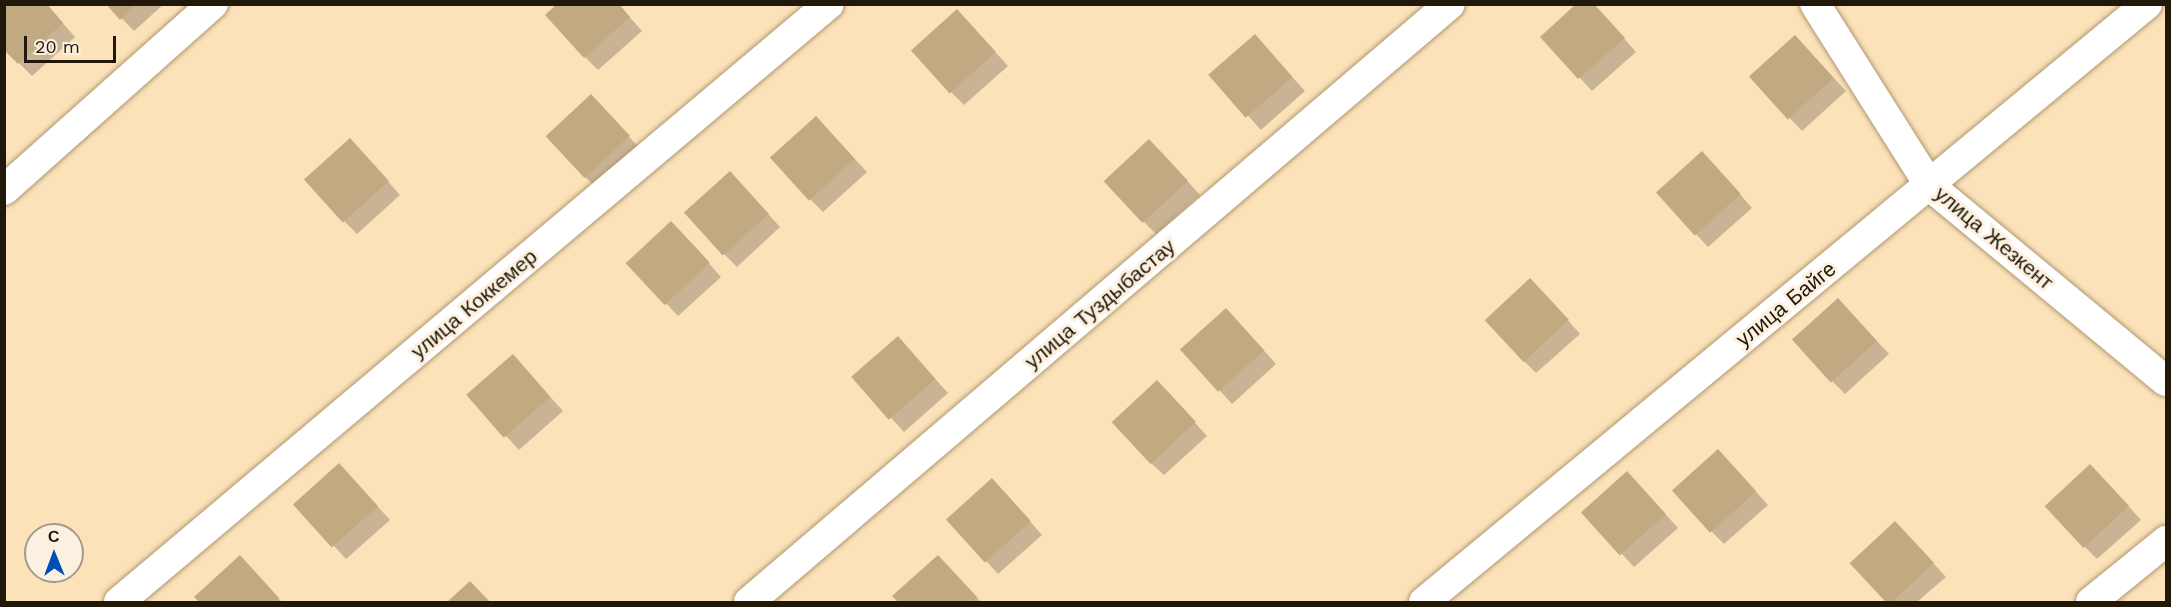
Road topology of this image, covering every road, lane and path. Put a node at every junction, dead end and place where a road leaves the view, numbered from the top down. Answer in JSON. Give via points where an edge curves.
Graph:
{"nodes":[{"id":1,"x":213,"y":4,"type":"edge"},
{"id":2,"x":829,"y":4,"type":"edge"},
{"id":3,"x":1450,"y":4,"type":"edge"},
{"id":4,"x":1815,"y":4,"type":"edge"},
{"id":5,"x":2147,"y":4,"type":"edge"},
{"id":6,"x":1930,"y":186,"type":"junction"},
{"id":7,"x":4,"y":190,"type":"edge"},
{"id":8,"x":2166,"y":381,"type":"edge"},
{"id":9,"x":2166,"y":541,"type":"edge"},
{"id":10,"x":118,"y":603,"type":"edge"},
{"id":11,"x":749,"y":603,"type":"edge"},
{"id":12,"x":1424,"y":603,"type":"edge"},
{"id":13,"x":2091,"y":603,"type":"edge"}],
"edges":[{"from":1,"to":7,"type":"street"},
{"from":2,"to":10,"type":"street","name":"улица Коккемер"},
{"from":3,"to":11,"type":"street","name":"улица Туздыбастау"},
{"from":4,"to":6,"type":"street","name":"улица Жезкент"},
{"from":5,"to":6,"type":"street","name":"улица Байге"},
{"from":6,"to":8,"type":"street","name":"улица Жезкент"},
{"from":6,"to":12,"type":"street","name":"улица Байге"},
{"from":9,"to":13,"type":"street"}]}
